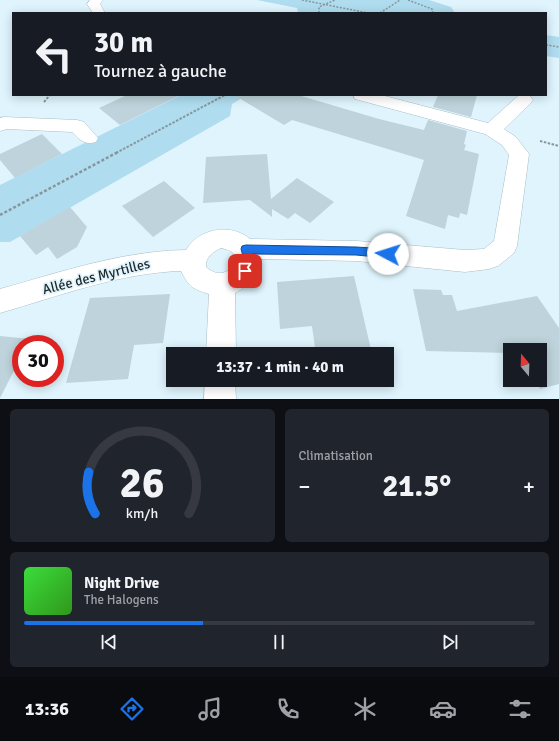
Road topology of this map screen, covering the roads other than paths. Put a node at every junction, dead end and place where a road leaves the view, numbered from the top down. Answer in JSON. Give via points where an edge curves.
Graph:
{"nodes":[{"id":1,"x":97,"y":0,"type":"edge"},
{"id":2,"x":98,"y":12,"type":"edge"},
{"id":3,"x":365,"y":96,"type":"edge"},
{"id":4,"x":524,"y":100,"type":"dead end"},
{"id":5,"x":2,"y":124,"type":"edge"},
{"id":6,"x":492,"y":130,"type":"junction"},
{"id":7,"x":89,"y":138,"type":"dead end"},
{"id":8,"x":246,"y":249,"type":"junction"},
{"id":9,"x":194,"y":260,"type":"junction"},
{"id":10,"x":222,"y":285,"type":"junction"},
{"id":11,"x":0,"y":301,"type":"edge"},
{"id":12,"x":221,"y":347,"type":"edge"},
{"id":13,"x":220,"y":387,"type":"edge"},
{"id":14,"x":220,"y":399,"type":"edge"}],
"edges":[{"from":1,"to":2,"type":"street","via":[[93,4]]},
{"from":3,"to":6,"type":"street"},
{"from":4,"to":6,"type":"street"},
{"from":5,"to":7,"type":"street","via":[[77,126]]},
{"from":6,"to":8,"type":"street","via":[[509,141],[519,154],[505,246],[489,259],[465,261],[356,251]]},
{"from":8,"to":9,"type":"street","via":[[236,241],[221,238],[206,243],[196,253]]},
{"from":8,"to":10,"type":"street","via":[[248,264],[245,271],[239,278]]},
{"from":9,"to":10,"type":"street","via":[[193,268],[203,281]]},
{"from":9,"to":11,"type":"street","name":"Allée des Myrtilles","via":[[159,260],[126,266]]},
{"from":10,"to":12,"type":"street"},
{"from":13,"to":14,"type":"street"}]}
